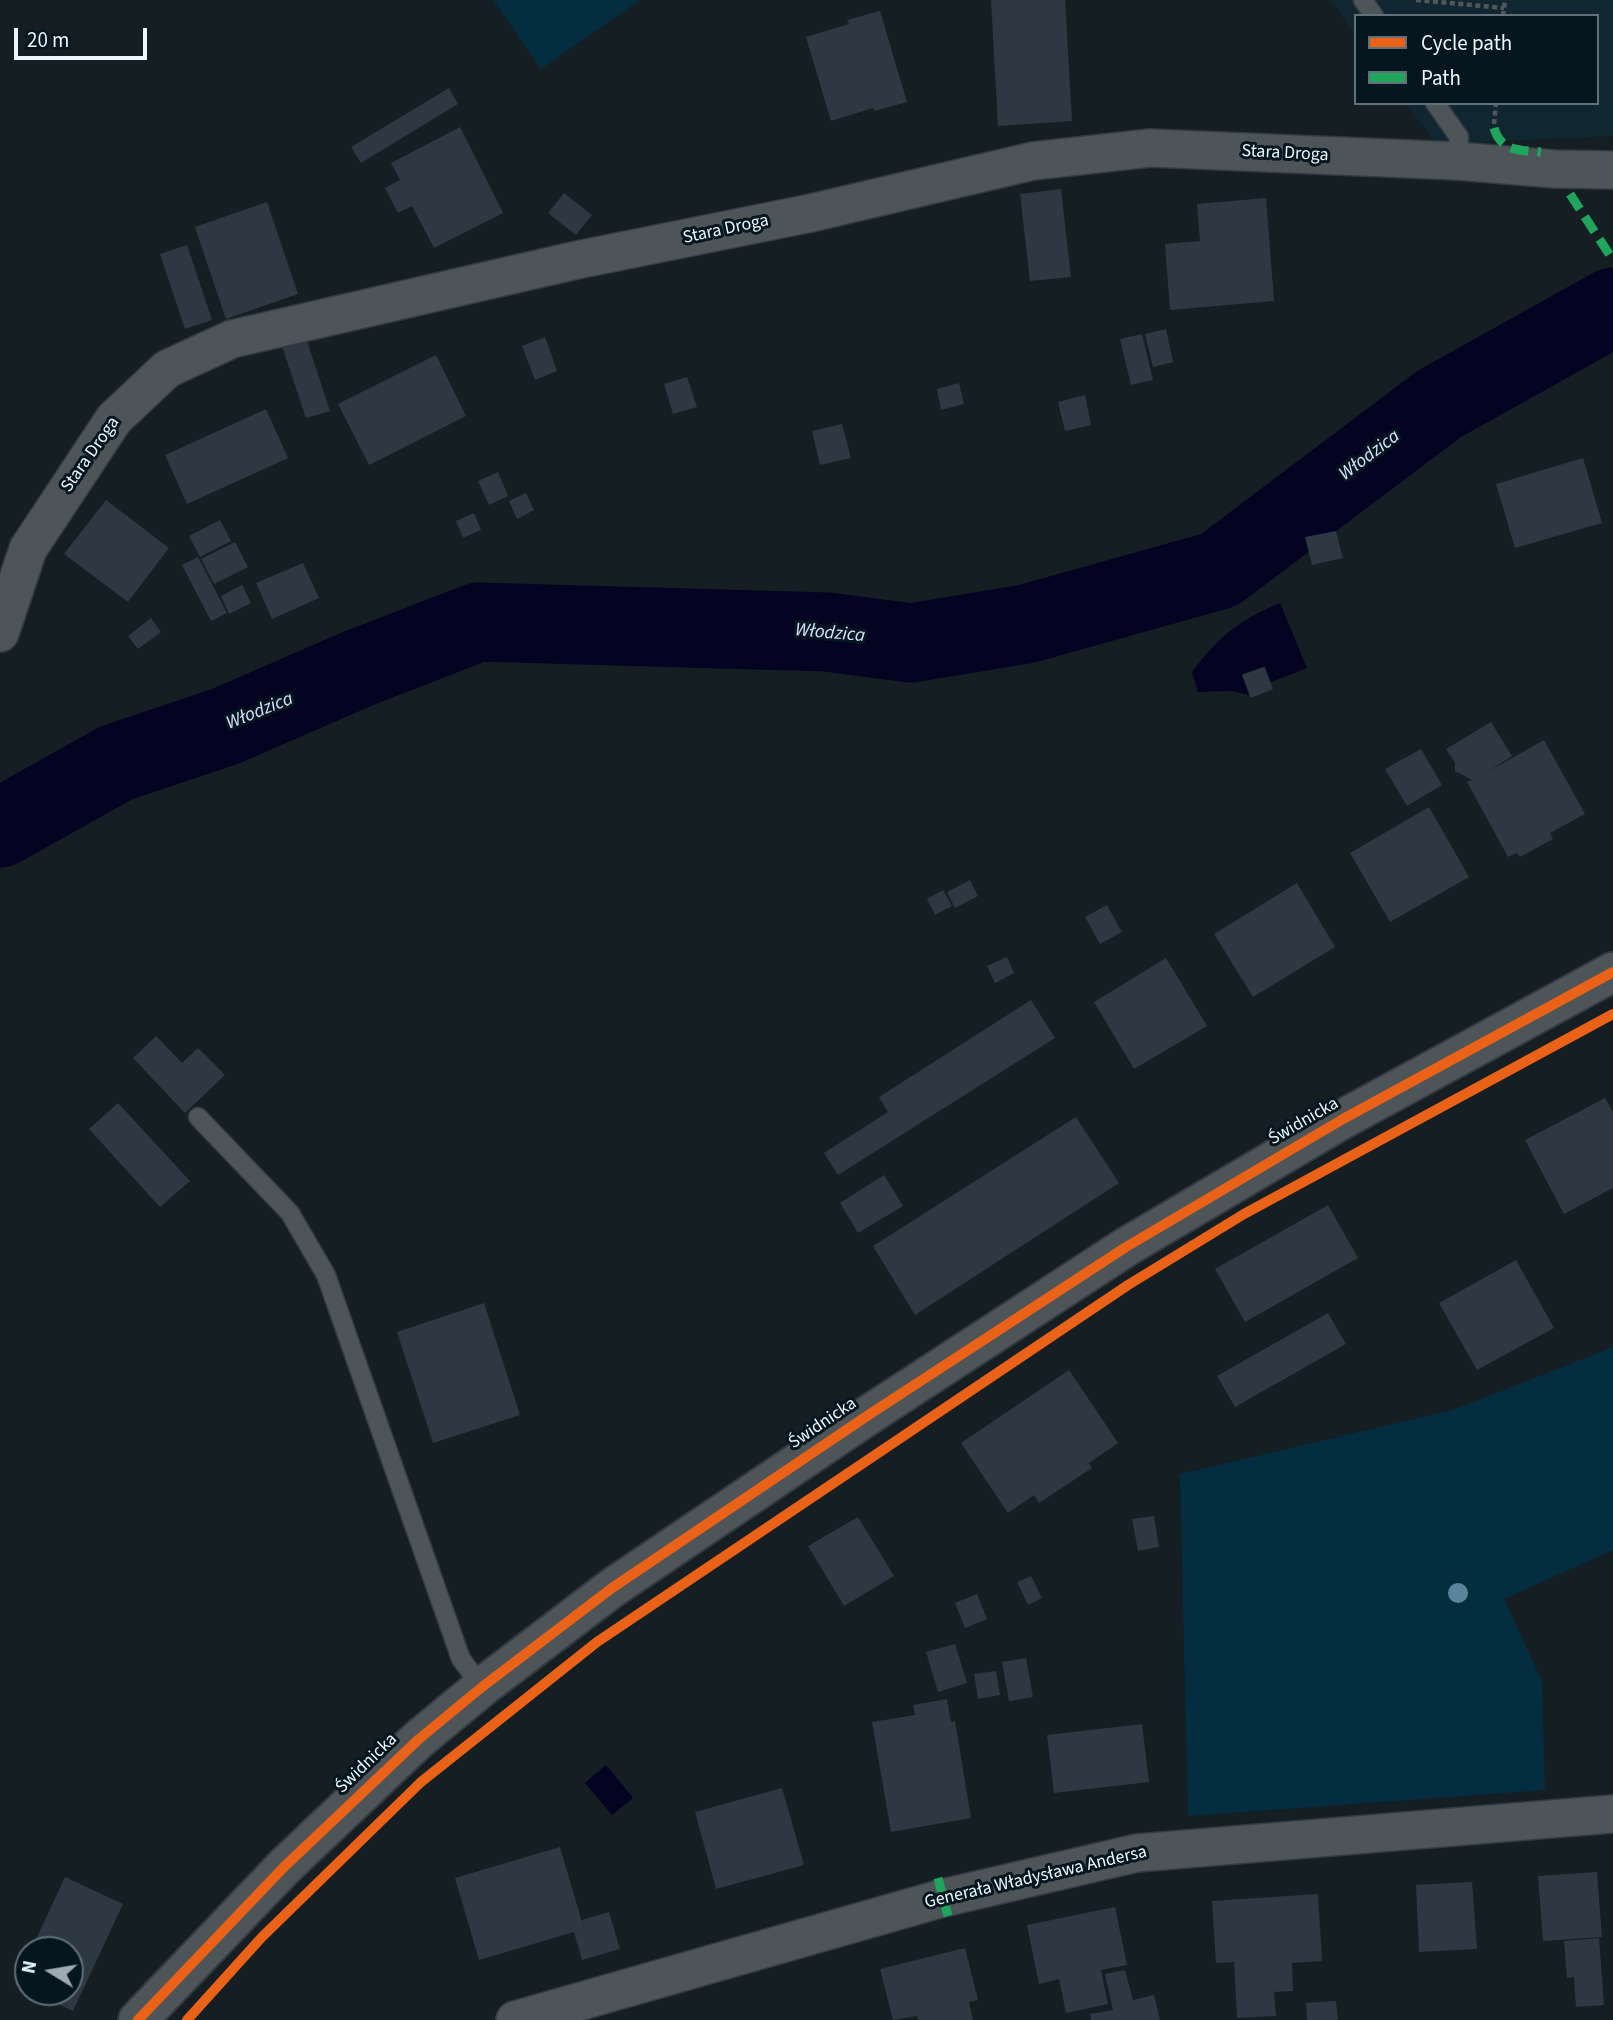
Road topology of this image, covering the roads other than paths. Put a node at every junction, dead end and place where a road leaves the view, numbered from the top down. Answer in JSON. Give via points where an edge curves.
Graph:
{"nodes":[{"id":1,"x":1436,"y":105,"type":"edge"},
{"id":2,"x":1457,"y":161,"type":"junction"},
{"id":3,"x":1613,"y":170,"type":"edge"},
{"id":4,"x":0,"y":634,"type":"edge"},
{"id":5,"x":1613,"y":972,"type":"edge"},
{"id":6,"x":198,"y":1117,"type":"dead end"},
{"id":7,"x":482,"y":1686,"type":"junction"},
{"id":8,"x":1613,"y":1814,"type":"edge"},
{"id":9,"x":531,"y":2018,"type":"edge"},
{"id":10,"x":138,"y":2020,"type":"edge"}],
"edges":[{"from":1,"to":2,"type":"lane","via":[[1459,137]]},
{"from":2,"to":3,"type":"street","name":"Stara Droga"},
{"from":2,"to":4,"type":"street","name":"Stara Droga","via":[[1150,148],[1033,161],[232,339],[167,369],[114,419],[28,549]]},
{"from":5,"to":7,"type":"street","name":"Świdnicka","via":[[1343,1119],[1126,1247],[612,1588]]},
{"from":6,"to":7,"type":"lane","via":[[290,1213],[326,1275],[461,1659]]},
{"from":7,"to":10,"type":"street","name":"Świdnicka","via":[[284,1867]]},
{"from":8,"to":9,"type":"street","name":"Generała Władysława Andersa","via":[[1137,1853],[943,1898]]}]}
